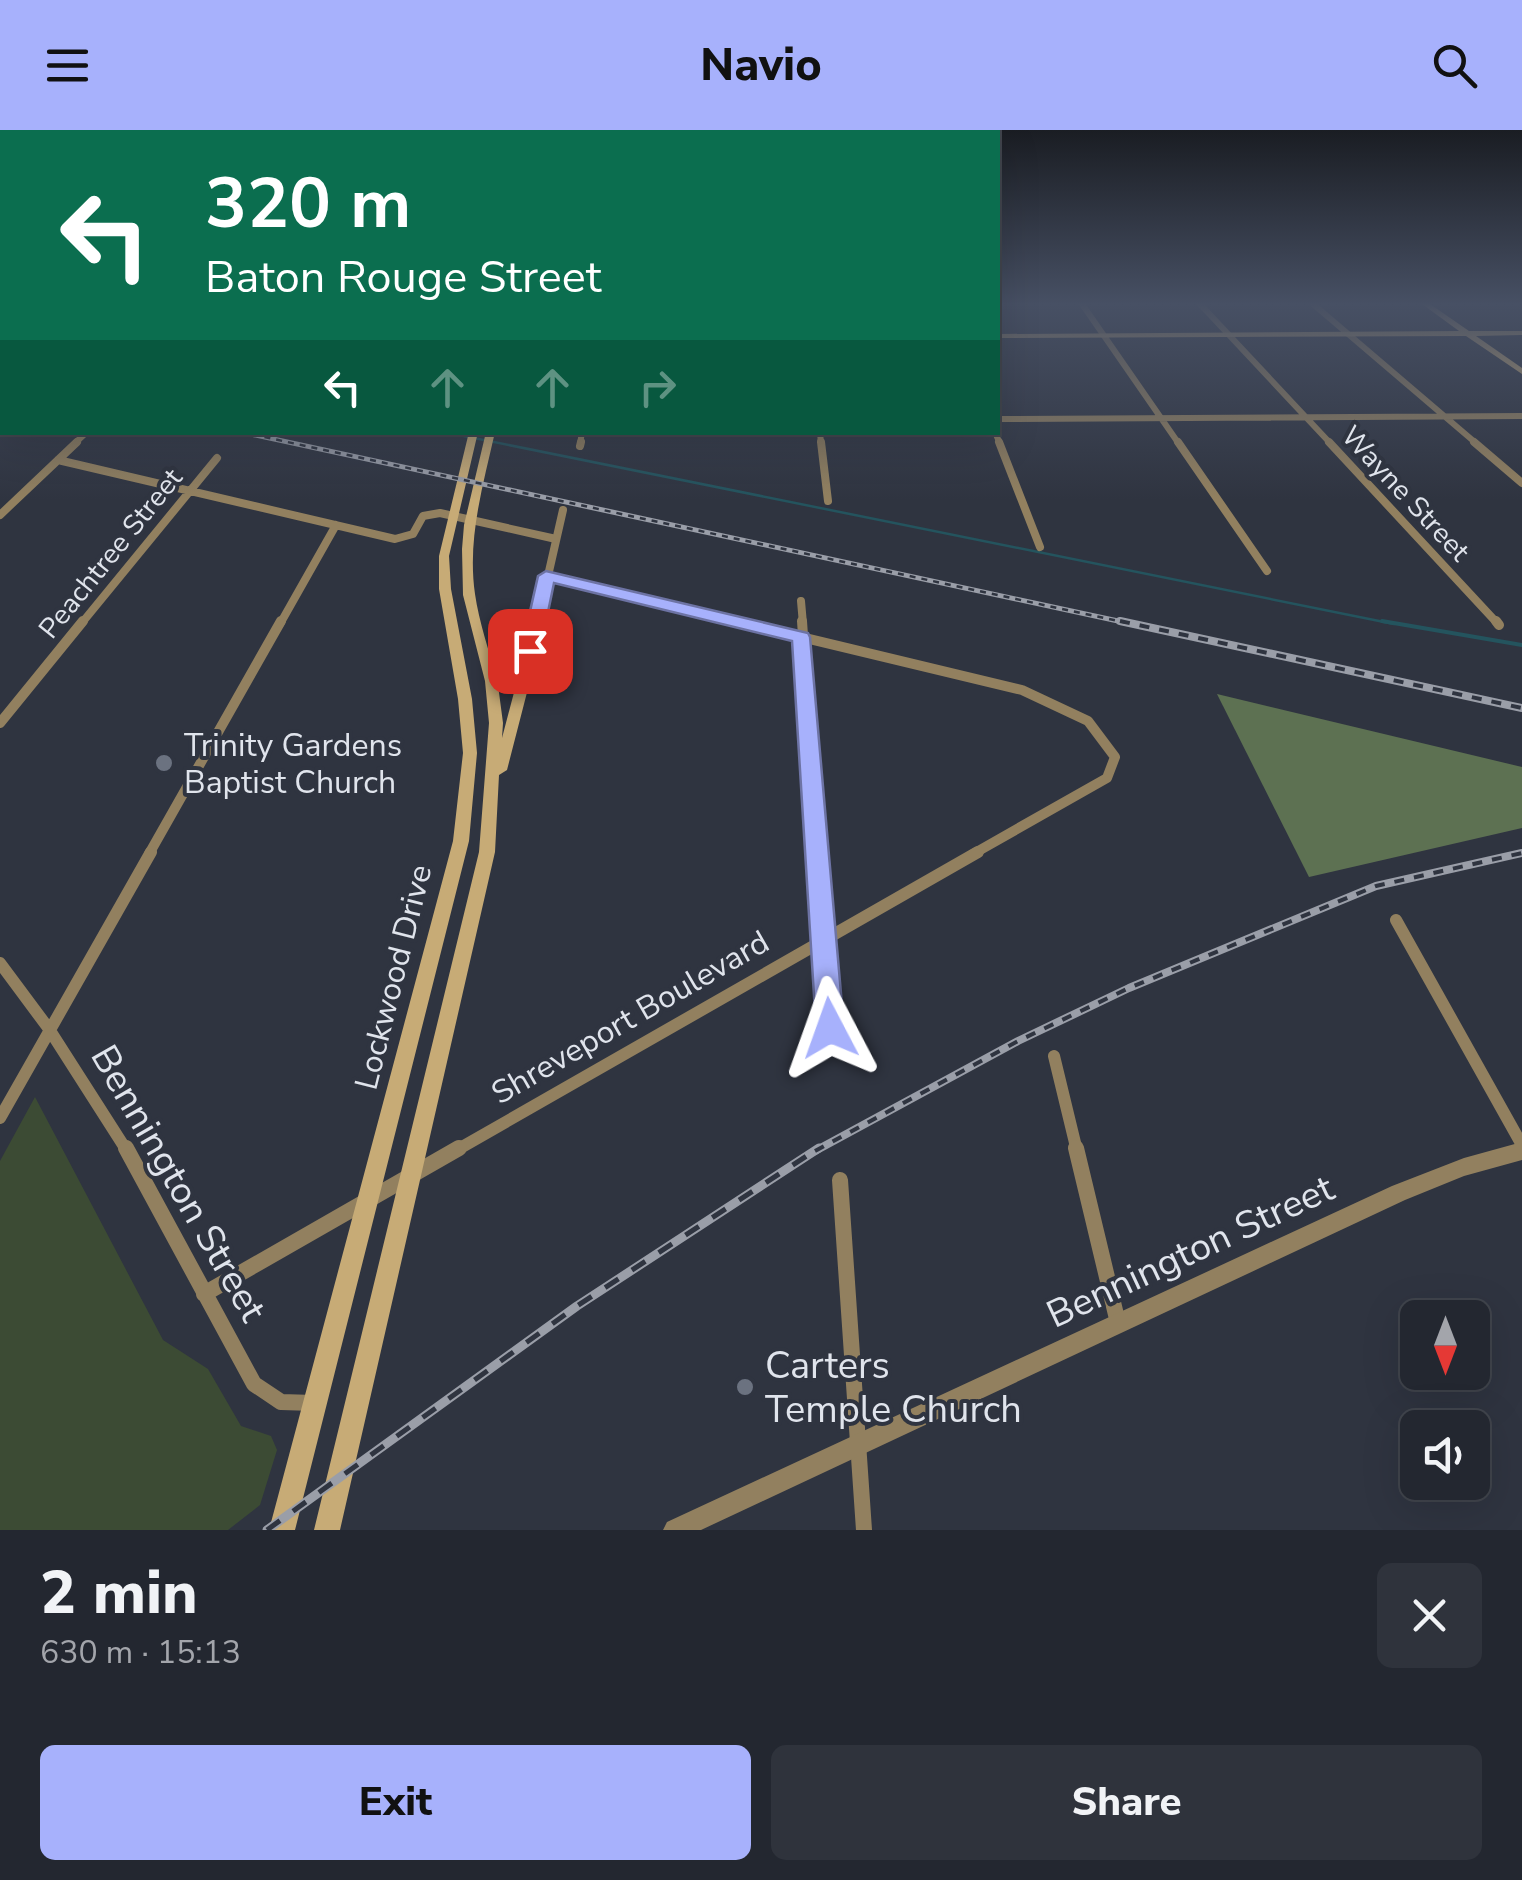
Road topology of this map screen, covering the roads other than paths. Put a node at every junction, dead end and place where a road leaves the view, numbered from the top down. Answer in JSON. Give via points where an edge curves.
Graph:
{"nodes":[{"id":1,"x":1127,"y":369,"type":"edge"},
{"id":2,"x":1261,"y":369,"type":"edge"},
{"id":3,"x":1390,"y":369,"type":"edge"},
{"id":4,"x":1444,"y":416,"type":"junction"},
{"id":5,"x":1522,"y":416,"type":"edge"},
{"id":6,"x":1305,"y":417,"type":"junction"},
{"id":7,"x":1160,"y":418,"type":"junction"},
{"id":8,"x":1000,"y":419,"type":"edge"},
{"id":9,"x":84,"y":435,"type":"edge"},
{"id":10,"x":473,"y":435,"type":"edge"},
{"id":11,"x":490,"y":435,"type":"edge"},
{"id":12,"x":582,"y":435,"type":"edge"},
{"id":13,"x":820,"y":435,"type":"edge"},
{"id":14,"x":996,"y":435,"type":"edge"},
{"id":15,"x":580,"y":446,"type":"dead end"},
{"id":16,"x":217,"y":458,"type":"dead end"},
{"id":17,"x":58,"y":460,"type":"junction"},
{"id":18,"x":1522,"y":483,"type":"edge"},
{"id":19,"x":190,"y":490,"type":"junction"},
{"id":20,"x":828,"y":501,"type":"dead end"},
{"id":21,"x":564,"y":510,"type":"dead end"},
{"id":22,"x":0,"y":514,"type":"edge"},
{"id":23,"x":336,"y":525,"type":"junction"},
{"id":24,"x":556,"y":538,"type":"junction"},
{"id":25,"x":1040,"y":548,"type":"dead end"},
{"id":26,"x":1267,"y":571,"type":"dead end"},
{"id":27,"x":546,"y":576,"type":"junction"},
{"id":28,"x":801,"y":602,"type":"dead end"},
{"id":29,"x":1498,"y":625,"type":"dead end"},
{"id":30,"x":801,"y":637,"type":"junction"},
{"id":31,"x":526,"y":672,"type":"junction"},
{"id":32,"x":492,"y":681,"type":"junction"},
{"id":33,"x":495,"y":715,"type":"junction"},
{"id":34,"x":467,"y":721,"type":"junction"},
{"id":35,"x":0,"y":723,"type":"edge"},
{"id":36,"x":493,"y":798,"type":"junction"},
{"id":37,"x":1396,"y":920,"type":"dead end"},
{"id":38,"x":824,"y":939,"type":"junction"},
{"id":39,"x":464,"y":951,"type":"junction"},
{"id":40,"x":433,"y":952,"type":"junction"},
{"id":41,"x":0,"y":963,"type":"edge"},
{"id":42,"x":830,"y":1028,"type":"dead end"},
{"id":43,"x":49,"y":1029,"type":"junction"},
{"id":44,"x":1054,"y":1056,"type":"dead end"},
{"id":45,"x":0,"y":1118,"type":"edge"},
{"id":46,"x":1522,"y":1148,"type":"edge"},
{"id":47,"x":413,"y":1172,"type":"junction"},
{"id":48,"x":840,"y":1180,"type":"dead end"},
{"id":49,"x":371,"y":1196,"type":"junction"},
{"id":50,"x":204,"y":1294,"type":"junction"},
{"id":51,"x":1118,"y":1323,"type":"junction"},
{"id":52,"x":314,"y":1403,"type":"junction"},
{"id":53,"x":856,"y":1447,"type":"junction"},
{"id":54,"x":282,"y":1530,"type":"edge"},
{"id":55,"x":327,"y":1530,"type":"edge"},
{"id":56,"x":675,"y":1530,"type":"edge"},
{"id":57,"x":864,"y":1530,"type":"edge"}],
"edges":[{"from":1,"to":7,"type":"street"},
{"from":2,"to":6,"type":"street","name":"Wayne Street"},
{"from":3,"to":4,"type":"street"},
{"from":4,"to":5,"type":"street"},
{"from":4,"to":6,"type":"street"},
{"from":4,"to":18,"type":"street"},
{"from":6,"to":7,"type":"street"},
{"from":6,"to":29,"type":"street","name":"Wayne Street"},
{"from":7,"to":8,"type":"street"},
{"from":7,"to":26,"type":"street"},
{"from":9,"to":17,"type":"street"},
{"from":10,"to":34,"type":"main road","name":"Lockwood Drive","via":[[444,556]]},
{"from":11,"to":32,"type":"main road","name":"Lockwood Drive","via":[[469,526],[470,595]]},
{"from":12,"to":15,"type":"street"},
{"from":13,"to":20,"type":"street"},
{"from":14,"to":25,"type":"street"},
{"from":16,"to":19,"type":"street","name":"Peachtree Street"},
{"from":17,"to":19,"type":"street"},
{"from":17,"to":22,"type":"street"},
{"from":19,"to":23,"type":"street"},
{"from":19,"to":35,"type":"street","name":"Peachtree Street"},
{"from":21,"to":24,"type":"street"},
{"from":23,"to":24,"type":"street","via":[[402,539],[423,516],[440,513]]},
{"from":23,"to":43,"type":"street"},
{"from":24,"to":27,"type":"street"},
{"from":27,"to":30,"type":"street"},
{"from":27,"to":31,"type":"street"},
{"from":28,"to":30,"type":"street"},
{"from":30,"to":38,"type":"street"},
{"from":30,"to":38,"type":"street","name":"Shreveport Boulevard","via":[[1022,690],[1084,717],[1104,734],[1114,757],[1107,778]]},
{"from":31,"to":32,"type":"main road"},
{"from":31,"to":36,"type":"main road"},
{"from":32,"to":33,"type":"main road","name":"Lockwood Drive"},
{"from":33,"to":34,"type":"main road"},
{"from":33,"to":36,"type":"main road","name":"Lockwood Drive"},
{"from":34,"to":40,"type":"main road","name":"Lockwood Drive","via":[[461,841]]},
{"from":36,"to":39,"type":"main road","name":"Lockwood Drive"},
{"from":37,"to":46,"type":"street"},
{"from":38,"to":42,"type":"street"},
{"from":38,"to":47,"type":"street","name":"Shreveport Boulevard"},
{"from":39,"to":40,"type":"main road"},
{"from":39,"to":47,"type":"main road","name":"Lockwood Drive"},
{"from":40,"to":49,"type":"main road","name":"Lockwood Drive"},
{"from":41,"to":43,"type":"street","name":"Bennington Street"},
{"from":43,"to":45,"type":"street"},
{"from":43,"to":50,"type":"street","name":"Bennington Street","via":[[139,1169]]},
{"from":44,"to":51,"type":"street"},
{"from":46,"to":51,"type":"street","name":"Bennington Street","via":[[1398,1193]]},
{"from":47,"to":49,"type":"street","name":"Shreveport Boulevard"},
{"from":47,"to":55,"type":"main road","name":"Lockwood Drive"},
{"from":48,"to":53,"type":"street"},
{"from":49,"to":50,"type":"street","name":"Shreveport Boulevard"},
{"from":49,"to":52,"type":"main road","name":"Lockwood Drive"},
{"from":50,"to":52,"type":"street","name":"Bennington Street","via":[[265,1398]]},
{"from":51,"to":53,"type":"street","name":"Bennington Street"},
{"from":52,"to":54,"type":"main road","name":"Lockwood Drive"},
{"from":53,"to":56,"type":"street","name":"Bennington Street"},
{"from":53,"to":57,"type":"street"}]}
